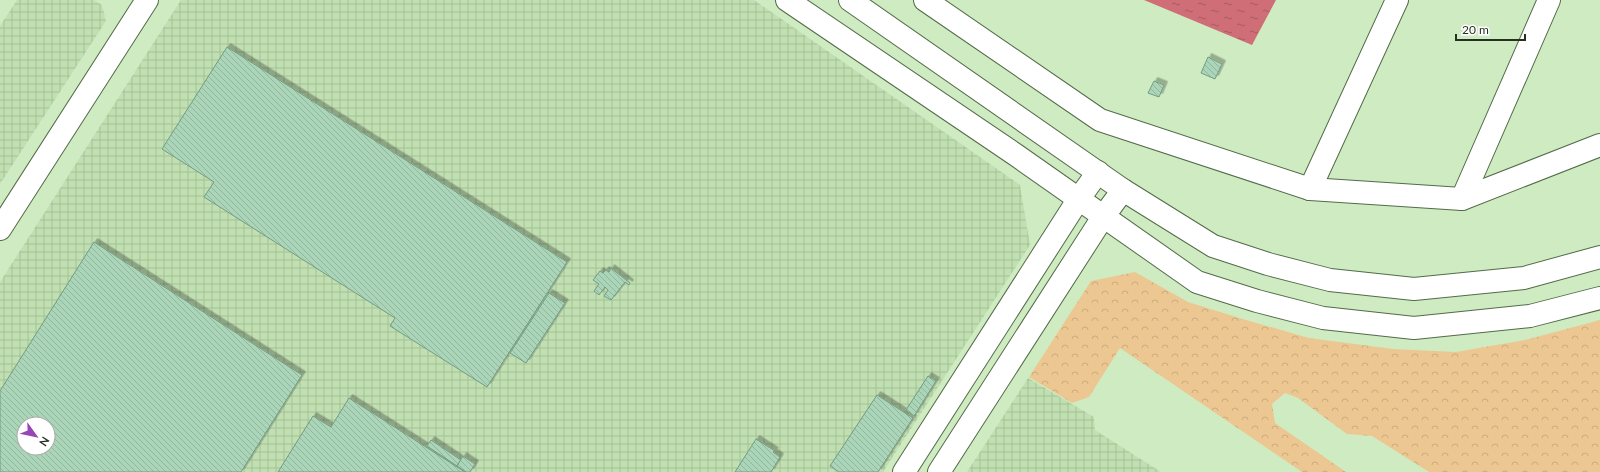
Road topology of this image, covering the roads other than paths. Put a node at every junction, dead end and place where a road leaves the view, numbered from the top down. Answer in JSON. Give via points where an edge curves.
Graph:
{"nodes":[{"id":1,"x":147,"y":0,"type":"edge"},
{"id":2,"x":787,"y":0,"type":"edge"},
{"id":3,"x":850,"y":0,"type":"edge"},
{"id":4,"x":925,"y":0,"type":"edge"},
{"id":5,"x":1397,"y":0,"type":"edge"},
{"id":6,"x":1549,"y":0,"type":"edge"},
{"id":7,"x":1600,"y":145,"type":"edge"},
{"id":8,"x":1098,"y":172,"type":"junction"},
{"id":9,"x":1310,"y":189,"type":"junction"},
{"id":10,"x":1123,"y":190,"type":"junction"},
{"id":11,"x":1462,"y":199,"type":"junction"},
{"id":12,"x":1078,"y":200,"type":"junction"},
{"id":13,"x":1103,"y":217,"type":"junction"},
{"id":14,"x":0,"y":229,"type":"edge"},
{"id":15,"x":1600,"y":257,"type":"edge"},
{"id":16,"x":1600,"y":298,"type":"edge"},
{"id":17,"x":904,"y":472,"type":"edge"},
{"id":18,"x":939,"y":472,"type":"edge"}],
"edges":[{"from":1,"to":14,"type":"street"},
{"from":2,"to":12,"type":"street"},
{"from":3,"to":8,"type":"street"},
{"from":4,"to":9,"type":"street","via":[[1100,120]]},
{"from":5,"to":9,"type":"street"},
{"from":6,"to":11,"type":"street"},
{"from":7,"to":11,"type":"street"},
{"from":8,"to":10,"type":"street"},
{"from":8,"to":12,"type":"street"},
{"from":9,"to":11,"type":"street"},
{"from":10,"to":13,"type":"street"},
{"from":10,"to":15,"type":"street","via":[[1213,246],[1330,280],[1414,289],[1524,278]]},
{"from":12,"to":13,"type":"street"},
{"from":12,"to":17,"type":"street"},
{"from":13,"to":16,"type":"street","via":[[1197,282],[1322,318],[1414,328],[1530,316]]},
{"from":13,"to":18,"type":"street"}]}
